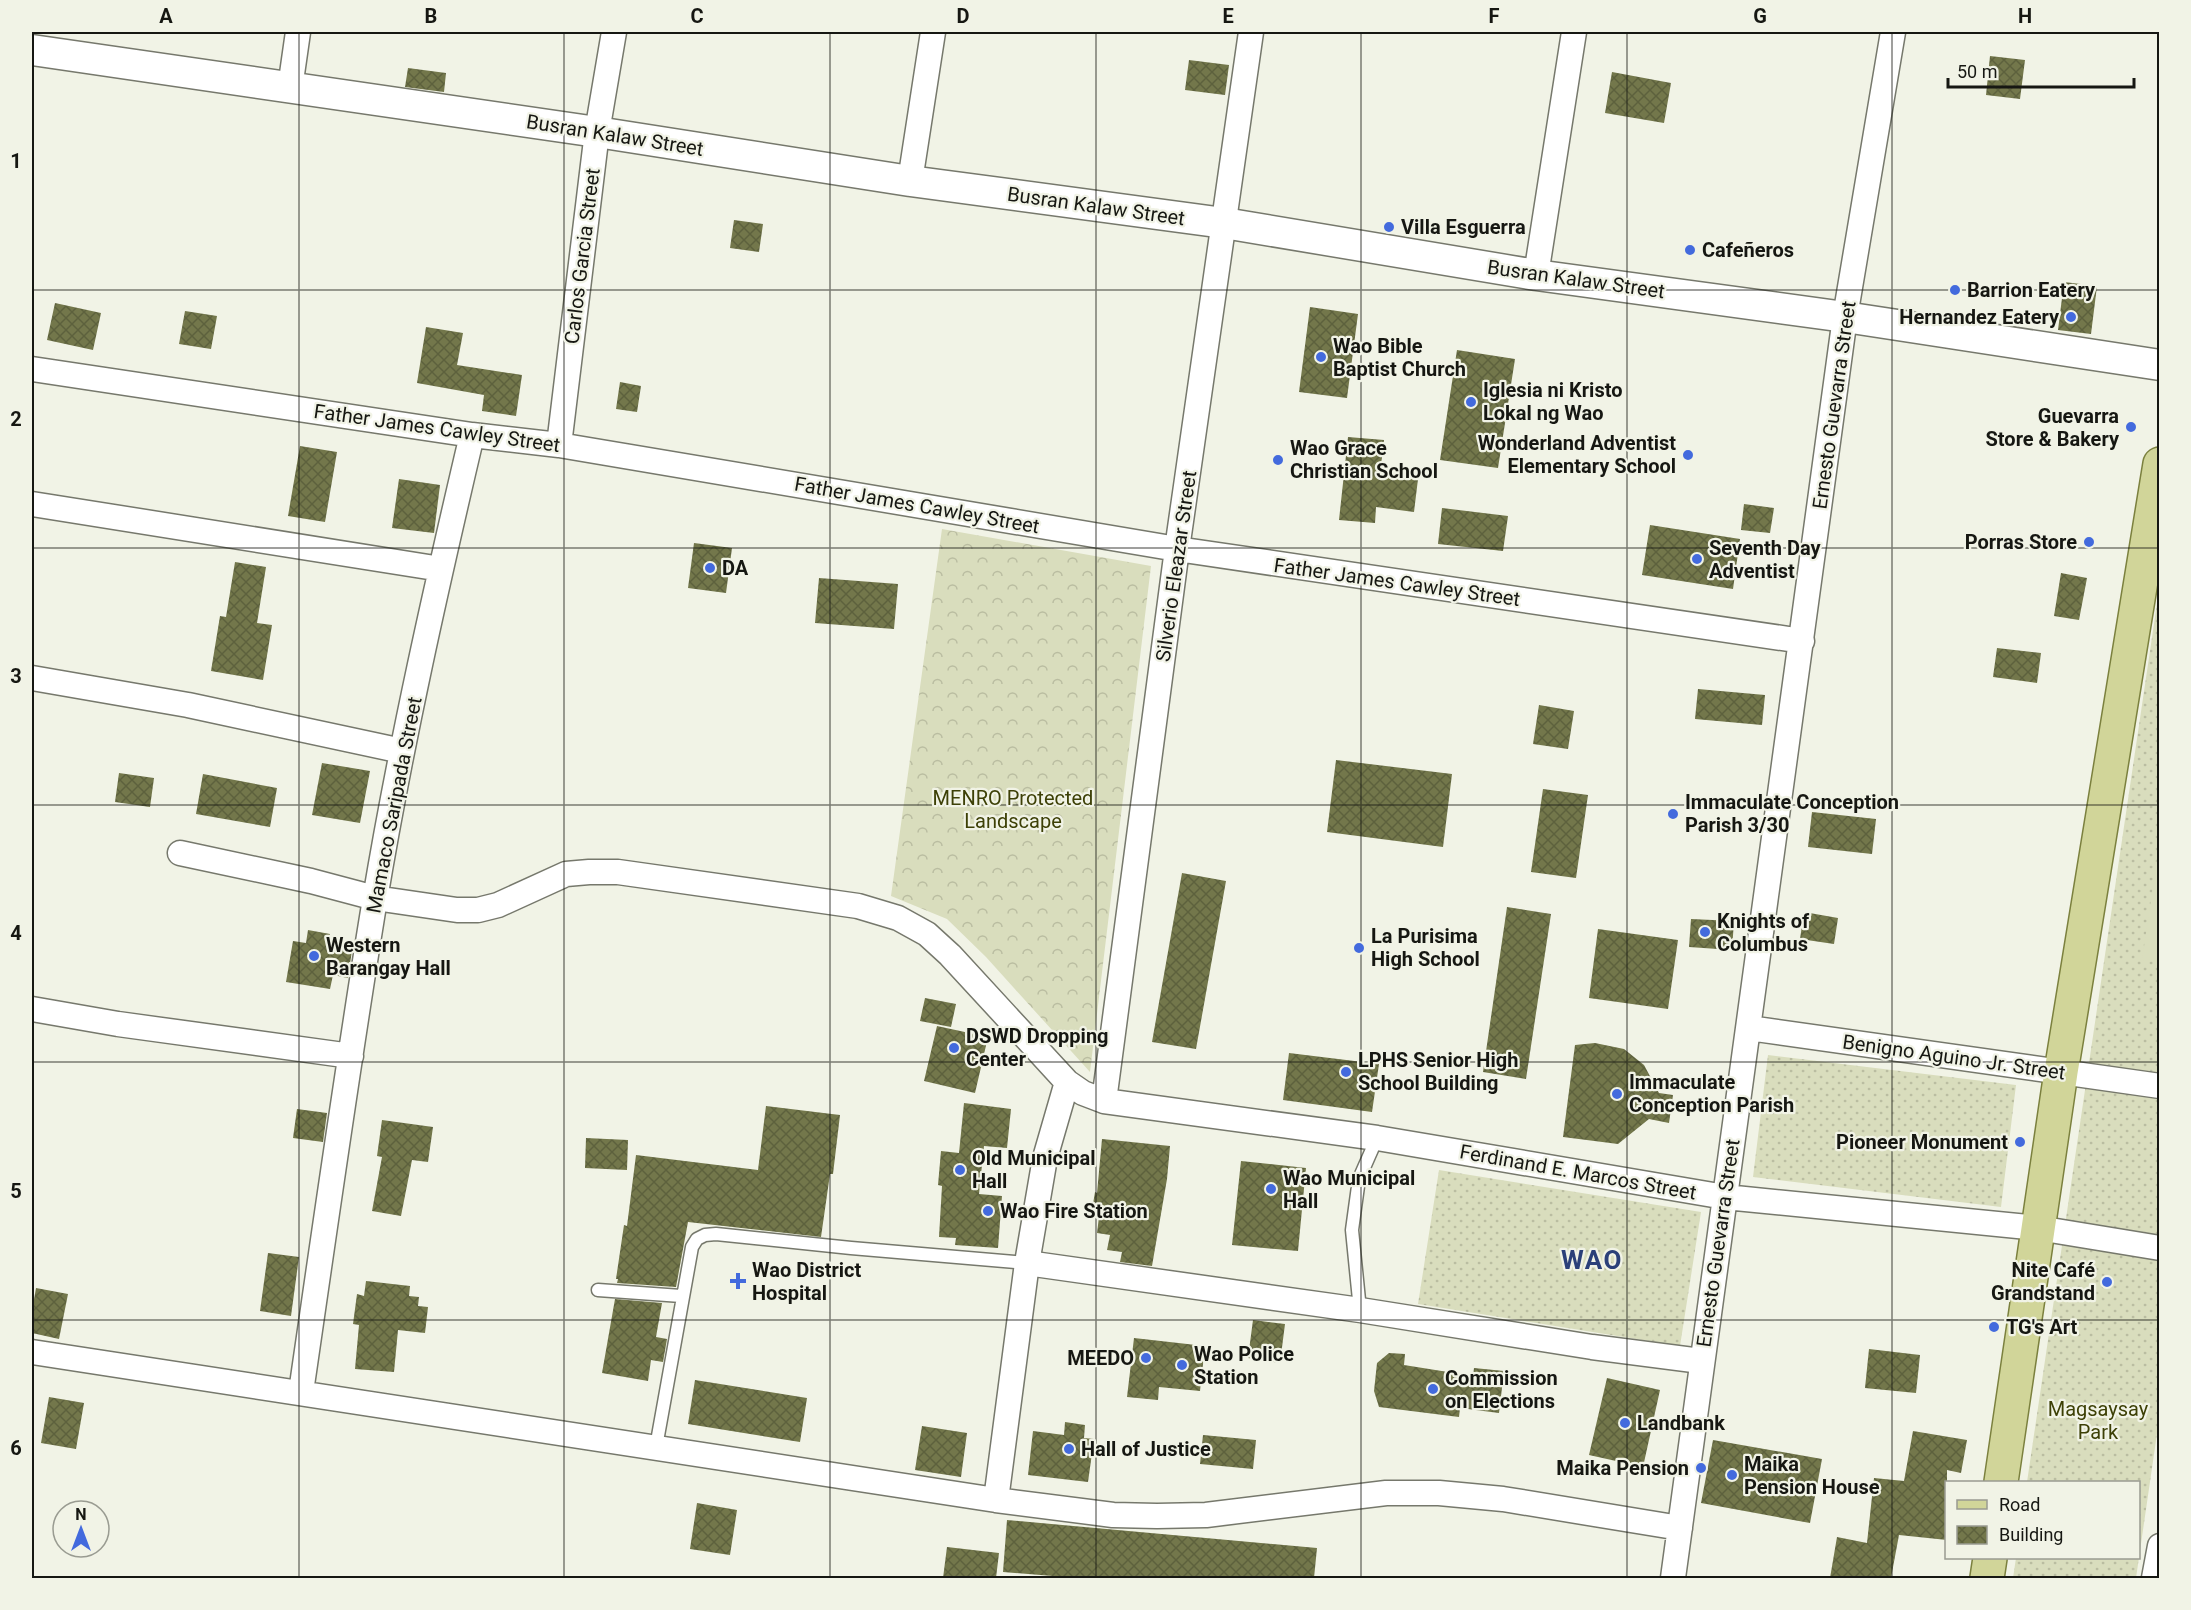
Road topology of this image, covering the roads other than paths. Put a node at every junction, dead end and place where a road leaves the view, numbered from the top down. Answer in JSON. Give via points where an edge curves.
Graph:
{"nodes":[{"id":1,"x":298,"y":32,"type":"edge"},
{"id":2,"x":614,"y":32,"type":"edge"},
{"id":3,"x":933,"y":32,"type":"edge"},
{"id":4,"x":1251,"y":32,"type":"edge"},
{"id":5,"x":1574,"y":32,"type":"edge"},
{"id":6,"x":1893,"y":32,"type":"edge"},
{"id":7,"x":32,"y":50,"type":"edge"},
{"id":8,"x":290,"y":88,"type":"junction"},
{"id":9,"x":597,"y":132,"type":"junction"},
{"id":10,"x":910,"y":181,"type":"junction"},
{"id":11,"x":1224,"y":223,"type":"junction"},
{"id":12,"x":1536,"y":275,"type":"junction"},
{"id":13,"x":1845,"y":317,"type":"junction"},
{"id":14,"x":2160,"y":365,"type":"edge"},
{"id":15,"x":32,"y":369,"type":"edge"},
{"id":16,"x":472,"y":435,"type":"junction"},
{"id":17,"x":560,"y":445,"type":"junction"},
{"id":18,"x":2160,"y":464,"type":"edge"},
{"id":19,"x":32,"y":504,"type":"edge"},
{"id":20,"x":1178,"y":549,"type":"junction"},
{"id":21,"x":441,"y":569,"type":"junction"},
{"id":22,"x":1802,"y":641,"type":"junction"},
{"id":23,"x":32,"y":678,"type":"edge"},
{"id":24,"x":402,"y":751,"type":"junction"},
{"id":25,"x":180,"y":853,"type":"dead end"},
{"id":26,"x":375,"y":898,"type":"junction"},
{"id":27,"x":32,"y":1009,"type":"edge"},
{"id":28,"x":1749,"y":1028,"type":"junction"},
{"id":29,"x":351,"y":1056,"type":"junction"},
{"id":30,"x":2061,"y":1072,"type":"junction"},
{"id":31,"x":1067,"y":1082,"type":"junction"},
{"id":32,"x":2160,"y":1086,"type":"edge"},
{"id":33,"x":1104,"y":1101,"type":"junction"},
{"id":34,"x":1377,"y":1138,"type":"junction"},
{"id":35,"x":1725,"y":1197,"type":"junction"},
{"id":36,"x":2038,"y":1228,"type":"junction"},
{"id":37,"x":2160,"y":1248,"type":"edge"},
{"id":38,"x":1027,"y":1263,"type":"junction"},
{"id":39,"x":598,"y":1290,"type":"dead end"},
{"id":40,"x":681,"y":1296,"type":"junction"},
{"id":41,"x":1360,"y":1310,"type":"junction"},
{"id":42,"x":32,"y":1352,"type":"edge"},
{"id":43,"x":1701,"y":1361,"type":"junction"},
{"id":44,"x":301,"y":1392,"type":"junction"},
{"id":45,"x":656,"y":1447,"type":"junction"},
{"id":46,"x":2001,"y":1481,"type":"edge"},
{"id":47,"x":996,"y":1500,"type":"junction"},
{"id":48,"x":1680,"y":1528,"type":"junction"},
{"id":49,"x":2160,"y":1546,"type":"edge"},
{"id":50,"x":1990,"y":1559,"type":"edge"},
{"id":51,"x":1673,"y":1578,"type":"edge"},
{"id":52,"x":1987,"y":1578,"type":"edge"},
{"id":53,"x":2154,"y":1578,"type":"edge"}],
"edges":[{"from":1,"to":8,"type":"street"},
{"from":2,"to":9,"type":"street","name":"Carlos Garcia Street"},
{"from":3,"to":10,"type":"street"},
{"from":4,"to":11,"type":"street","name":"Silverio Eleazar Street"},
{"from":5,"to":12,"type":"street"},
{"from":6,"to":13,"type":"street","name":"Ernesto Guevarra Street"},
{"from":7,"to":8,"type":"street","name":"Busran Kalaw Street"},
{"from":8,"to":9,"type":"street","name":"Busran Kalaw Street"},
{"from":9,"to":10,"type":"street","name":"Busran Kalaw Street"},
{"from":9,"to":17,"type":"street","name":"Carlos Garcia Street"},
{"from":10,"to":11,"type":"street","name":"Busran Kalaw Street"},
{"from":11,"to":12,"type":"street","name":"Busran Kalaw Street"},
{"from":11,"to":20,"type":"street","name":"Silverio Eleazar Street"},
{"from":12,"to":13,"type":"street","name":"Busran Kalaw Street"},
{"from":13,"to":14,"type":"street","name":"Busran Kalaw Street"},
{"from":13,"to":22,"type":"street","name":"Ernesto Guevarra Street"},
{"from":15,"to":16,"type":"street","name":"Father James Cawley Street"},
{"from":16,"to":17,"type":"street","name":"Father James Cawley Street"},
{"from":16,"to":21,"type":"street","name":"Mamaco Saripada Street"},
{"from":17,"to":20,"type":"street","name":"Father James Cawley Street"},
{"from":18,"to":30,"type":"main road"},
{"from":19,"to":21,"type":"street"},
{"from":20,"to":22,"type":"street","name":"Father James Cawley Street"},
{"from":20,"to":33,"type":"street","name":"Silverio Eleazar Street"},
{"from":21,"to":24,"type":"street","name":"Mamaco Saripada Street"},
{"from":22,"to":28,"type":"street","name":"Ernesto Guevarra Street"},
{"from":23,"to":24,"type":"street","via":[[188,705]]},
{"from":24,"to":26,"type":"street","name":"Mamaco Saripada Street"},
{"from":25,"to":26,"type":"street","name":"Ferdinand E. Marcos Street"},
{"from":26,"to":29,"type":"street","name":"Mamaco Saripada Street"},
{"from":26,"to":31,"type":"street","name":"Ferdinand E. Marcos Street","via":[[478,910],[566,874],[618,872],[858,906],[898,918],[927,934],[970,975]]},
{"from":27,"to":29,"type":"street"},
{"from":28,"to":30,"type":"street","name":"Benigno Aguino Jr. Street"},
{"from":28,"to":35,"type":"street","name":"Ernesto Guevarra Street"},
{"from":29,"to":44,"type":"street","name":"Mamaco Saripada Street"},
{"from":30,"to":32,"type":"street","name":"Benigno Aguino Jr. Street"},
{"from":30,"to":36,"type":"main road"},
{"from":31,"to":33,"type":"street","name":"Ferdinand E. Marcos Street"},
{"from":31,"to":38,"type":"street","via":[[1045,1158]]},
{"from":33,"to":34,"type":"street","name":"Ferdinand E. Marcos Street"},
{"from":34,"to":35,"type":"street","name":"Ferdinand E. Marcos Street"},
{"from":34,"to":41,"type":"lane","via":[[1359,1179],[1352,1230]]},
{"from":35,"to":36,"type":"street","name":"Ferdinand E. Marcos Street"},
{"from":35,"to":43,"type":"street","name":"Ernesto Guevarra Street"},
{"from":36,"to":37,"type":"street","name":"Ferdinand E. Marcos Street"},
{"from":36,"to":46,"type":"main road"},
{"from":38,"to":40,"type":"lane","via":[[705,1235],[692,1246]]},
{"from":38,"to":41,"type":"street"},
{"from":38,"to":47,"type":"street"},
{"from":39,"to":40,"type":"lane"},
{"from":40,"to":45,"type":"lane"},
{"from":41,"to":43,"type":"street"},
{"from":42,"to":44,"type":"street"},
{"from":43,"to":48,"type":"street","name":"Ernesto Guevarra Street"},
{"from":44,"to":45,"type":"street"},
{"from":45,"to":47,"type":"street"},
{"from":47,"to":48,"type":"street","via":[[1113,1515],[1156,1516],[1206,1515],[1386,1494],[1439,1493],[1503,1499]]},
{"from":48,"to":51,"type":"street","name":"Ernesto Guevarra Street"},
{"from":49,"to":53,"type":"street"},
{"from":50,"to":52,"type":"main road"}]}
